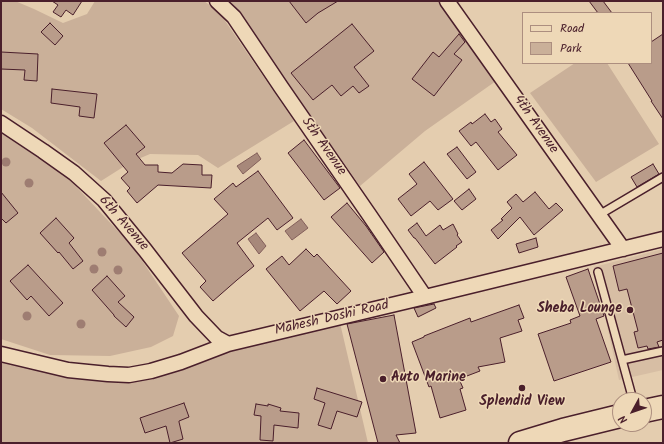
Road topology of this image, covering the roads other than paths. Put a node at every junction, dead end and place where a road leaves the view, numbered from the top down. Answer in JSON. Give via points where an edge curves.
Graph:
{"nodes":[{"id":1,"x":217,"y":1,"type":"edge"},
{"id":2,"x":447,"y":1,"type":"edge"},
{"id":3,"x":1,"y":123,"type":"edge"},
{"id":4,"x":663,"y":177,"type":"edge"},
{"id":5,"x":599,"y":215,"type":"junction"},
{"id":6,"x":663,"y":239,"type":"edge"},
{"id":7,"x":623,"y":249,"type":"junction"},
{"id":8,"x":598,"y":272,"type":"dead end"},
{"id":9,"x":425,"y":297,"type":"junction"},
{"id":10,"x":228,"y":344,"type":"junction"},
{"id":11,"x":663,"y":351,"type":"edge"},
{"id":12,"x":1,"y":354,"type":"edge"},
{"id":13,"x":622,"y":360,"type":"junction"},
{"id":14,"x":630,"y":392,"type":"edge"},
{"id":15,"x":663,"y":407,"type":"edge"},
{"id":16,"x":652,"y":409,"type":"edge"},
{"id":17,"x":612,"y":418,"type":"edge"},
{"id":18,"x":520,"y":443,"type":"edge"}],
"edges":[{"from":1,"to":9,"type":"street","name":"5th Avenue","via":[[234,17]]},
{"from":2,"to":5,"type":"street","name":"4th Avenue"},
{"from":3,"to":10,"type":"street","name":"6th Avenue","via":[[74,173],[104,200],[196,316],[217,338]]},
{"from":4,"to":5,"type":"lane"},
{"from":5,"to":7,"type":"street","name":"4th Avenue"},
{"from":6,"to":7,"type":"street","name":"Mahesh Doshi Road"},
{"from":7,"to":9,"type":"street","name":"Mahesh Doshi Road"},
{"from":8,"to":13,"type":"lane"},
{"from":9,"to":10,"type":"street","name":"Mahesh Doshi Road"},
{"from":10,"to":12,"type":"street","name":"Mahesh Doshi Road","via":[[180,362],[129,375],[68,370]]},
{"from":11,"to":13,"type":"lane"},
{"from":13,"to":14,"type":"lane"},
{"from":15,"to":16,"type":"highway"},
{"from":17,"to":18,"type":"highway"}]}
